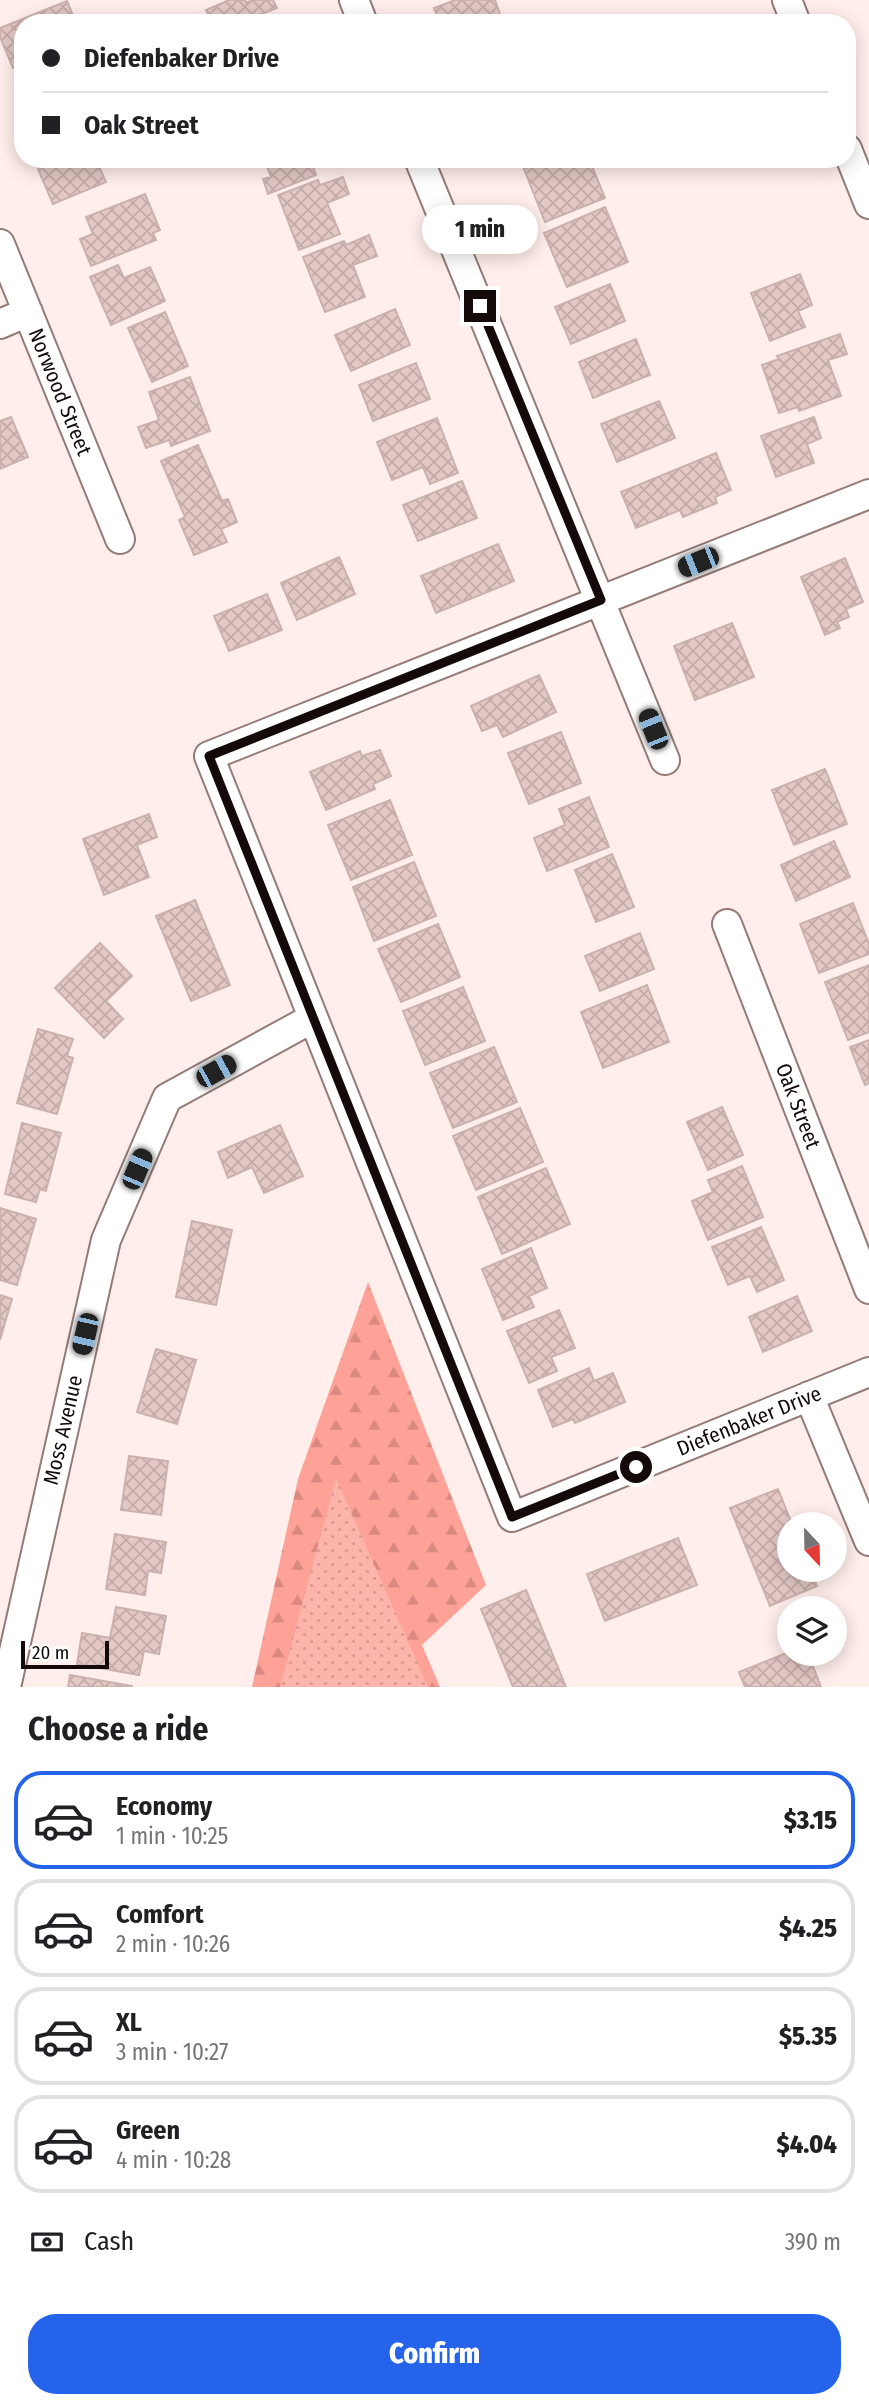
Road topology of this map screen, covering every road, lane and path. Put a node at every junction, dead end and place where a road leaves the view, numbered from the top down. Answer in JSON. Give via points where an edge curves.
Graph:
{"nodes":[{"id":1,"x":423,"y":168,"type":"edge"},
{"id":2,"x":855,"y":168,"type":"edge"},
{"id":3,"x":869,"y":204,"type":"edge"},
{"id":4,"x":0,"y":244,"type":"edge"},
{"id":5,"x":28,"y":312,"type":"junction"},
{"id":6,"x":0,"y":324,"type":"edge"},
{"id":7,"x":869,"y":494,"type":"edge"},
{"id":8,"x":120,"y":539,"type":"dead end"},
{"id":9,"x":601,"y":600,"type":"junction"},
{"id":10,"x":665,"y":760,"type":"dead end"},
{"id":11,"x":727,"y":924,"type":"dead end"},
{"id":12,"x":313,"y":1018,"type":"junction"},
{"id":13,"x":869,"y":1289,"type":"edge"},
{"id":14,"x":869,"y":1372,"type":"edge"},
{"id":15,"x":809,"y":1396,"type":"junction"},
{"id":16,"x":869,"y":1541,"type":"edge"},
{"id":17,"x":6,"y":1687,"type":"edge"}],
"edges":[{"from":1,"to":9,"type":"street"},
{"from":2,"to":3,"type":"street"},
{"from":4,"to":5,"type":"street","name":"Norwood Street"},
{"from":5,"to":6,"type":"street"},
{"from":5,"to":8,"type":"street","name":"Norwood Street"},
{"from":7,"to":9,"type":"street"},
{"from":9,"to":10,"type":"street"},
{"from":9,"to":12,"type":"street","via":[[209,756]]},
{"from":11,"to":13,"type":"street","name":"Oak Street"},
{"from":12,"to":15,"type":"street","name":"Diefenbaker Drive","via":[[512,1517]]},
{"from":12,"to":17,"type":"street","name":"Moss Avenue","via":[[167,1098],[106,1240]]},
{"from":14,"to":15,"type":"street","name":"Diefenbaker Drive"},
{"from":15,"to":16,"type":"street"}]}
